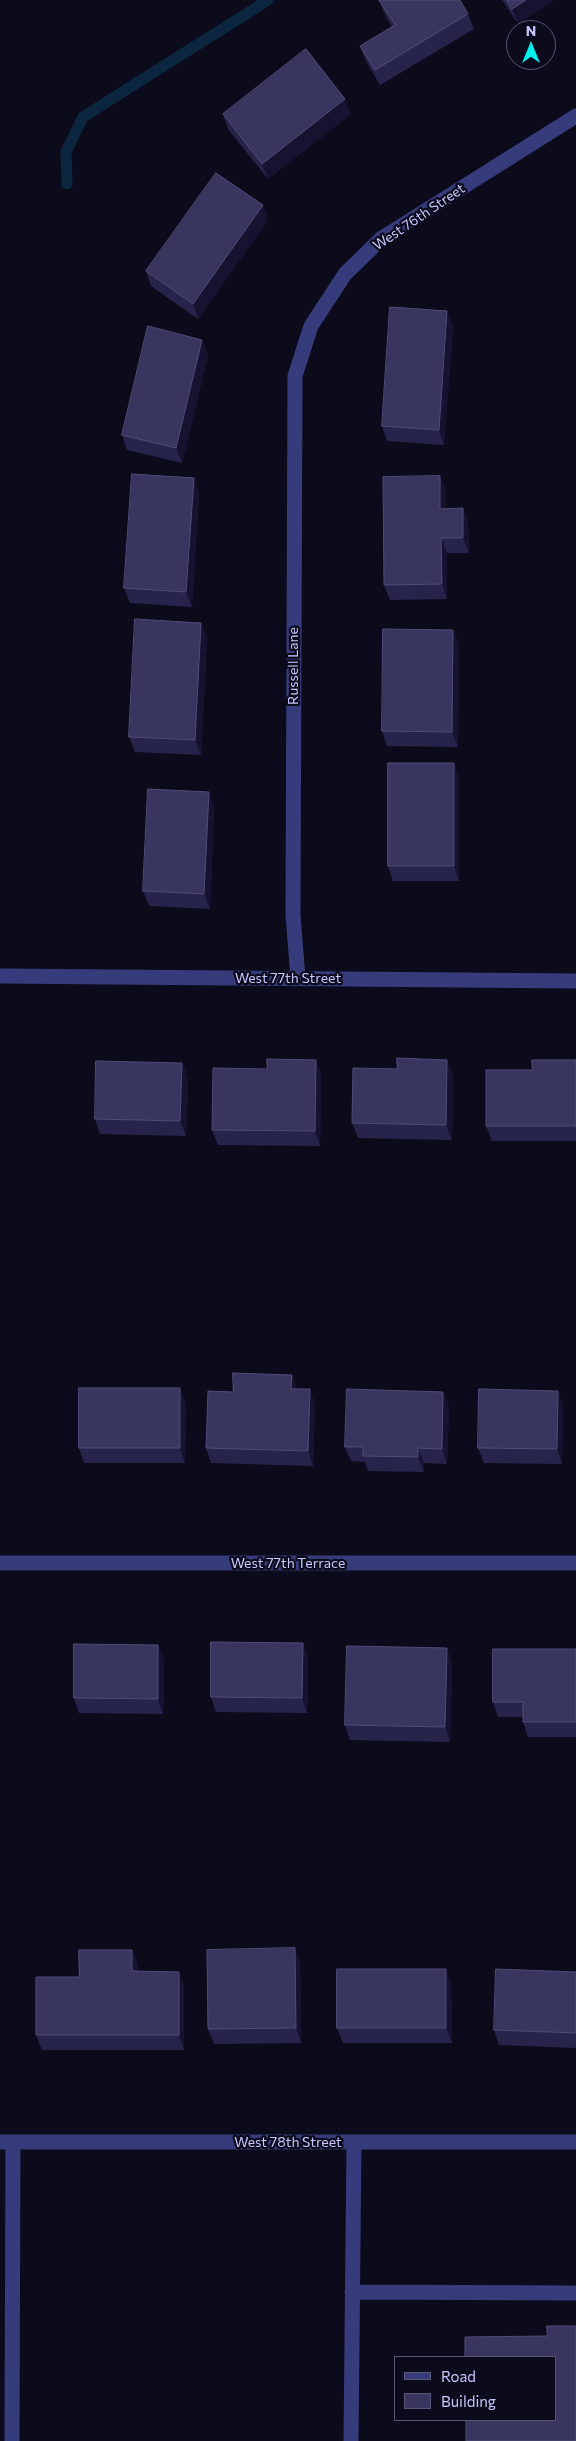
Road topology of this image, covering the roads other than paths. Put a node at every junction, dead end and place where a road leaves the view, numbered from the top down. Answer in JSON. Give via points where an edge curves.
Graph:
{"nodes":[{"id":1,"x":576,"y":116,"type":"edge"},
{"id":2,"x":302,"y":355,"type":"joint"},
{"id":3,"x":0,"y":976,"type":"edge"},
{"id":4,"x":298,"y":978,"type":"junction"},
{"id":5,"x":576,"y":981,"type":"edge"},
{"id":6,"x":0,"y":1563,"type":"edge"},
{"id":7,"x":576,"y":1563,"type":"edge"},
{"id":8,"x":6,"y":2142,"type":"edge"},
{"id":9,"x":354,"y":2142,"type":"junction"},
{"id":10,"x":576,"y":2142,"type":"edge"},
{"id":11,"x":352,"y":2292,"type":"junction"},
{"id":12,"x":576,"y":2292,"type":"edge"},
{"id":13,"x":12,"y":2441,"type":"edge"},
{"id":14,"x":351,"y":2441,"type":"edge"}],
"edges":[{"from":1,"to":2,"type":"street","name":"West 76th Street","via":[[382,238],[345,274],[311,326]]},
{"from":2,"to":4,"type":"street","name":"Russell Lane","via":[[295,376],[293,573],[293,914]]},
{"from":3,"to":4,"type":"street","name":"West 77th Street"},
{"from":4,"to":5,"type":"street","name":"West 77th Street"},
{"from":6,"to":7,"type":"street","name":"West 77th Terrace"},
{"from":8,"to":9,"type":"street","name":"West 78th Street"},
{"from":8,"to":13,"type":"street"},
{"from":9,"to":10,"type":"street","name":"West 78th Street"},
{"from":9,"to":11,"type":"street"},
{"from":11,"to":12,"type":"street"},
{"from":11,"to":14,"type":"street"}]}
